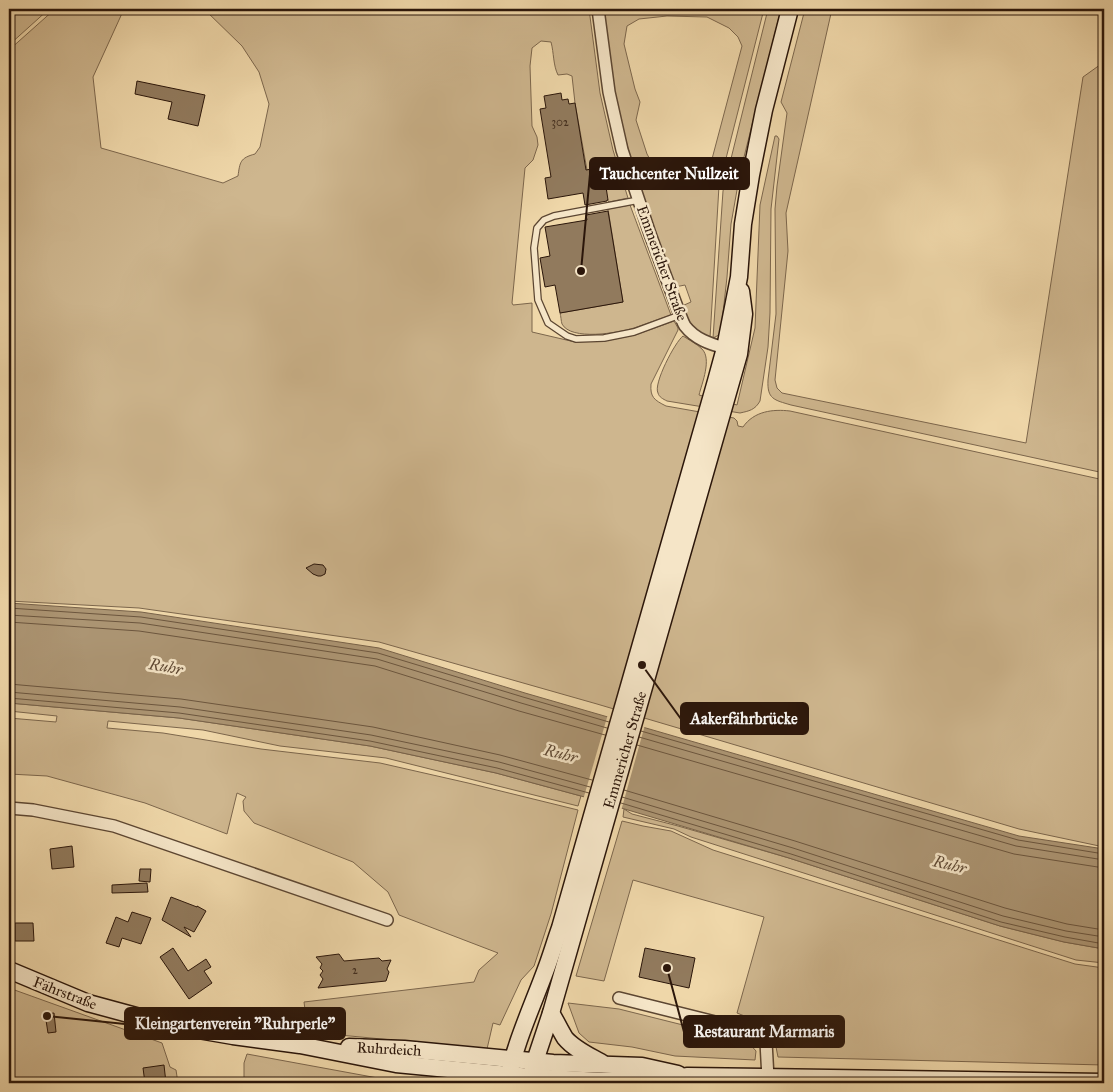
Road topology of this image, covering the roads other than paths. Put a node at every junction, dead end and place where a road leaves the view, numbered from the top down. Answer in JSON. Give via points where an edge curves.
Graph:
{"nodes":[{"id":1,"x":598,"y":9,"type":"edge"},
{"id":2,"x":790,"y":9,"type":"edge"},
{"id":3,"x":639,"y":200,"type":"junction"},
{"id":4,"x":739,"y":277,"type":"junction"},
{"id":5,"x":680,"y":315,"type":"junction"},
{"id":6,"x":725,"y":348,"type":"junction"},
{"id":7,"x":718,"y":400,"type":"junction"},
{"id":8,"x":9,"y":808,"type":"edge"},
{"id":9,"x":387,"y":920,"type":"dead end"},
{"id":10,"x":567,"y":930,"type":"junction"},
{"id":11,"x":9,"y":970,"type":"edge"},
{"id":12,"x":619,"y":998,"type":"dead end"},
{"id":13,"x":551,"y":1014,"type":"junction"},
{"id":14,"x":300,"y":1046,"type":"joint"},
{"id":15,"x":604,"y":1064,"type":"junction"},
{"id":16,"x":510,"y":1073,"type":"edge"},
{"id":17,"x":532,"y":1074,"type":"edge"},
{"id":18,"x":688,"y":1076,"type":"junction"},
{"id":19,"x":768,"y":1078,"type":"junction"},
{"id":20,"x":1104,"y":1082,"type":"edge"}],
"edges":[{"from":1,"to":3,"type":"street","name":"Emmericher Straße","via":[[609,92],[622,150]]},
{"from":2,"to":4,"type":"main road","name":"Emmericher Straße","via":[[751,175]]},
{"from":3,"to":5,"type":"street","name":"Emmericher Straße"},
{"from":3,"to":5,"type":"lane","via":[[544,220],[537,228],[534,248],[538,300],[548,323],[576,339],[634,332]]},
{"from":4,"to":6,"type":"main road","name":"Emmericher Straße"},
{"from":4,"to":7,"type":"main road","name":"Emmericher Straße","via":[[744,314],[739,354]]},
{"from":5,"to":6,"type":"street","name":"Emmericher Straße","via":[[685,326],[700,339]]},
{"from":6,"to":7,"type":"main road","name":"Emmericher Straße","via":[[716,381]]},
{"from":7,"to":10,"type":"main road","name":"Emmericher Straße"},
{"from":8,"to":9,"type":"street","via":[[114,826]]},
{"from":10,"to":13,"type":"main road","name":"Emmericher Straße"},
{"from":10,"to":16,"type":"main road","name":"Emmericher Straße","via":[[547,966]]},
{"from":11,"to":14,"type":"main road","name":"Fährstraße","via":[[88,1003],[169,1025]]},
{"from":12,"to":19,"type":"street","via":[[755,1032],[766,1042]]},
{"from":13,"to":15,"type":"main road","via":[[571,1044]]},
{"from":13,"to":17,"type":"main road","name":"Emmericher Straße"},
{"from":14,"to":16,"type":"main road","name":"Ruhrdeich","via":[[396,1064]]},
{"from":15,"to":17,"type":"main road","name":"Ruhrdeich","via":[[552,1063]]},
{"from":15,"to":18,"type":"main road","name":"Ruhrdeich","via":[[642,1066]]},
{"from":16,"to":17,"type":"main road","name":"Ruhrdeich"},
{"from":17,"to":18,"type":"main road","name":"Ruhrdeich","via":[[601,1081],[655,1081]]},
{"from":18,"to":19,"type":"main road","name":"Ruhrdeich"},
{"from":19,"to":20,"type":"main road","name":"Ruhrdeich"}]}
